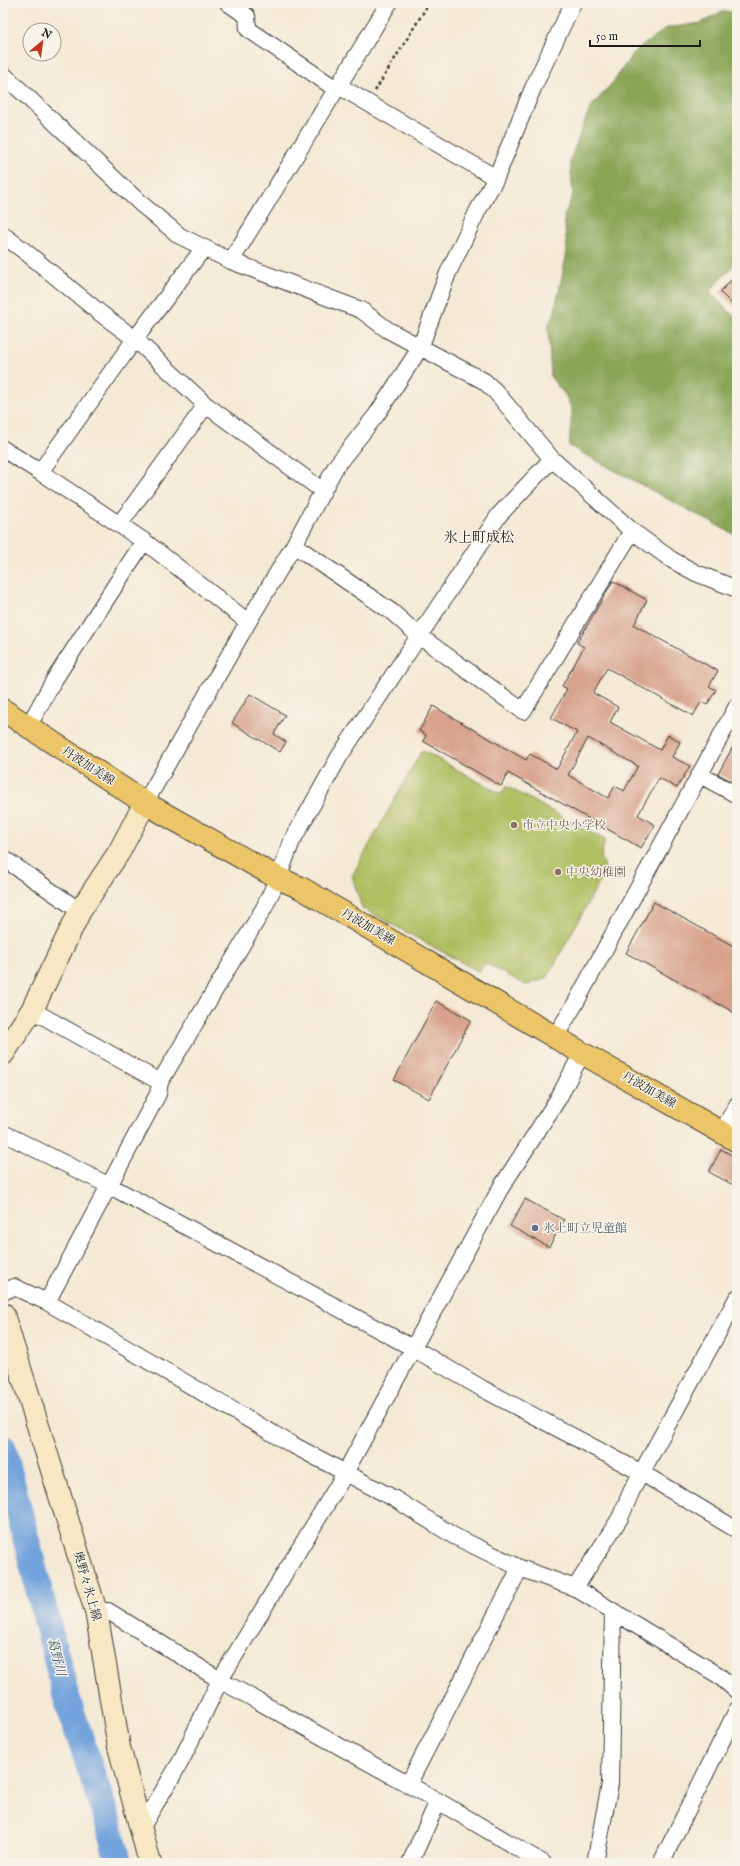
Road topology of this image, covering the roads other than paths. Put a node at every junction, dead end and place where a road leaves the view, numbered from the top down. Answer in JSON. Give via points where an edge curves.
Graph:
{"nodes":[{"id":1,"x":228,"y":3,"type":"edge"},
{"id":2,"x":388,"y":3,"type":"edge"},
{"id":3,"x":573,"y":3,"type":"edge"},
{"id":4,"x":3,"y":74,"type":"edge"},
{"id":5,"x":338,"y":88,"type":"junction"},
{"id":6,"x":496,"y":178,"type":"junction"},
{"id":7,"x":3,"y":234,"type":"edge"},
{"id":8,"x":203,"y":249,"type":"junction"},
{"id":9,"x":231,"y":261,"type":"junction"},
{"id":10,"x":134,"y":339,"type":"junction"},
{"id":11,"x":420,"y":348,"type":"junction"},
{"id":12,"x":206,"y":405,"type":"junction"},
{"id":13,"x":3,"y":449,"type":"edge"},
{"id":14,"x":552,"y":460,"type":"junction"},
{"id":15,"x":40,"y":472,"type":"junction"},
{"id":16,"x":323,"y":490,"type":"junction"},
{"id":17,"x":119,"y":525,"type":"junction"},
{"id":18,"x":632,"y":531,"type":"junction"},
{"id":19,"x":144,"y":541,"type":"junction"},
{"id":20,"x":294,"y":545,"type":"junction"},
{"id":21,"x":737,"y":589,"type":"edge"},
{"id":22,"x":248,"y":622,"type":"junction"},
{"id":23,"x":418,"y":635,"type":"junction"},
{"id":24,"x":737,"y":708,"type":"edge"},
{"id":25,"x":3,"y":710,"type":"edge"},
{"id":26,"x":28,"y":727,"type":"junction"},
{"id":27,"x":700,"y":775,"type":"junction"},
{"id":28,"x":737,"y":795,"type":"edge"},
{"id":29,"x":145,"y":803,"type":"junction"},
{"id":30,"x":3,"y":858,"type":"edge"},
{"id":31,"x":278,"y":878,"type":"junction"},
{"id":32,"x":80,"y":911,"type":"junction"},
{"id":33,"x":32,"y":1010,"type":"junction"},
{"id":34,"x":555,"y":1037,"type":"junction"},
{"id":35,"x":582,"y":1053,"type":"junction"},
{"id":36,"x":3,"y":1054,"type":"edge"},
{"id":37,"x":160,"y":1082,"type":"junction"},
{"id":38,"x":737,"y":1104,"type":"edge"},
{"id":39,"x":3,"y":1133,"type":"edge"},
{"id":40,"x":729,"y":1136,"type":"edge"},
{"id":41,"x":110,"y":1186,"type":"junction"},
{"id":42,"x":3,"y":1292,"type":"edge"},
{"id":43,"x":737,"y":1298,"type":"edge"},
{"id":44,"x":47,"y":1302,"type":"junction"},
{"id":45,"x":3,"y":1314,"type":"edge"},
{"id":46,"x":413,"y":1348,"type":"junction"},
{"id":47,"x":345,"y":1473,"type":"junction"},
{"id":48,"x":642,"y":1473,"type":"junction"},
{"id":49,"x":737,"y":1530,"type":"edge"},
{"id":50,"x":520,"y":1568,"type":"junction"},
{"id":51,"x":575,"y":1588,"type":"junction"},
{"id":52,"x":96,"y":1611,"type":"junction"},
{"id":53,"x":613,"y":1611,"type":"junction"},
{"id":54,"x":220,"y":1680,"type":"junction"},
{"id":55,"x":737,"y":1691,"type":"edge"},
{"id":56,"x":737,"y":1710,"type":"edge"},
{"id":57,"x":408,"y":1785,"type":"junction"},
{"id":58,"x":438,"y":1801,"type":"junction"},
{"id":59,"x":140,"y":1830,"type":"junction"},
{"id":60,"x":150,"y":1863,"type":"edge"},
{"id":61,"x":410,"y":1863,"type":"edge"},
{"id":62,"x":542,"y":1863,"type":"edge"},
{"id":63,"x":595,"y":1863,"type":"edge"},
{"id":64,"x":660,"y":1863,"type":"edge"}],
"edges":[{"from":1,"to":5,"type":"street","via":[[247,16],[248,29]]},
{"from":2,"to":5,"type":"street"},
{"from":3,"to":6,"type":"street","via":[[533,88]]},
{"from":4,"to":8,"type":"street","via":[[140,203],[180,236]]},
{"from":5,"to":6,"type":"street"},
{"from":5,"to":9,"type":"street"},
{"from":6,"to":11,"type":"street","via":[[448,272]]},
{"from":7,"to":10,"type":"street"},
{"from":8,"to":9,"type":"street"},
{"from":8,"to":10,"type":"street"},
{"from":9,"to":11,"type":"street","via":[[361,310],[388,330]]},
{"from":10,"to":12,"type":"street"},
{"from":10,"to":15,"type":"street"},
{"from":11,"to":14,"type":"street","via":[[484,381]]},
{"from":11,"to":16,"type":"street","via":[[377,414],[336,466]]},
{"from":12,"to":16,"type":"street"},
{"from":12,"to":17,"type":"street"},
{"from":13,"to":15,"type":"street"},
{"from":14,"to":18,"type":"street"},
{"from":14,"to":23,"type":"street","via":[[499,515]]},
{"from":15,"to":17,"type":"street"},
{"from":16,"to":20,"type":"street"},
{"from":17,"to":19,"type":"street"},
{"from":18,"to":21,"type":"street","via":[[672,560],[696,573]]},
{"from":18,"to":23,"type":"street","via":[[524,711]]},
{"from":19,"to":22,"type":"street"},
{"from":19,"to":26,"type":"street","via":[[54,680]]},
{"from":20,"to":22,"type":"street"},
{"from":20,"to":23,"type":"street","via":[[392,612]]},
{"from":22,"to":29,"type":"street"},
{"from":23,"to":31,"type":"street","via":[[339,757],[292,841]]},
{"from":24,"to":27,"type":"street"},
{"from":25,"to":26,"type":"main road","name":"丹波加美線"},
{"from":26,"to":29,"type":"main road","name":"丹波加美線"},
{"from":27,"to":28,"type":"street"},
{"from":27,"to":34,"type":"street"},
{"from":29,"to":31,"type":"main road","name":"丹波加美線"},
{"from":29,"to":32,"type":"main road","via":[[119,852]]},
{"from":30,"to":32,"type":"street"},
{"from":31,"to":34,"type":"main road","name":"丹波加美線","via":[[301,888]]},
{"from":31,"to":37,"type":"street","via":[[264,908]]},
{"from":32,"to":33,"type":"main road"},
{"from":33,"to":36,"type":"main road"},
{"from":33,"to":37,"type":"street"},
{"from":34,"to":35,"type":"main road","name":"丹波加美線"},
{"from":35,"to":40,"type":"main road","name":"丹波加美線"},
{"from":35,"to":46,"type":"street","via":[[558,1099],[500,1189]]},
{"from":37,"to":41,"type":"street","via":[[158,1094]]},
{"from":38,"to":40,"type":"street"},
{"from":39,"to":41,"type":"street"},
{"from":41,"to":44,"type":"street"},
{"from":41,"to":46,"type":"street"},
{"from":42,"to":44,"type":"street","via":[[14,1287]]},
{"from":43,"to":48,"type":"street"},
{"from":44,"to":47,"type":"street"},
{"from":45,"to":52,"type":"main road","name":"奥野々氷上線"},
{"from":46,"to":47,"type":"street"},
{"from":46,"to":48,"type":"street","via":[[483,1389]]},
{"from":47,"to":50,"type":"street","via":[[395,1499],[454,1536]]},
{"from":47,"to":54,"type":"street"},
{"from":48,"to":49,"type":"street"},
{"from":48,"to":51,"type":"street","via":[[620,1518]]},
{"from":50,"to":51,"type":"street"},
{"from":50,"to":57,"type":"street"},
{"from":51,"to":53,"type":"street"},
{"from":52,"to":54,"type":"street","via":[[108,1611]]},
{"from":52,"to":59,"type":"main road","name":"奥野々氷上線","via":[[118,1747]]},
{"from":53,"to":55,"type":"street","via":[[718,1675]]},
{"from":53,"to":63,"type":"street","via":[[610,1784]]},
{"from":54,"to":57,"type":"street"},
{"from":54,"to":59,"type":"street","via":[[181,1761]]},
{"from":56,"to":64,"type":"street"},
{"from":57,"to":58,"type":"street"},
{"from":58,"to":61,"type":"street"},
{"from":58,"to":62,"type":"street"},
{"from":59,"to":60,"type":"main road","name":"奥野々氷上線"}]}
